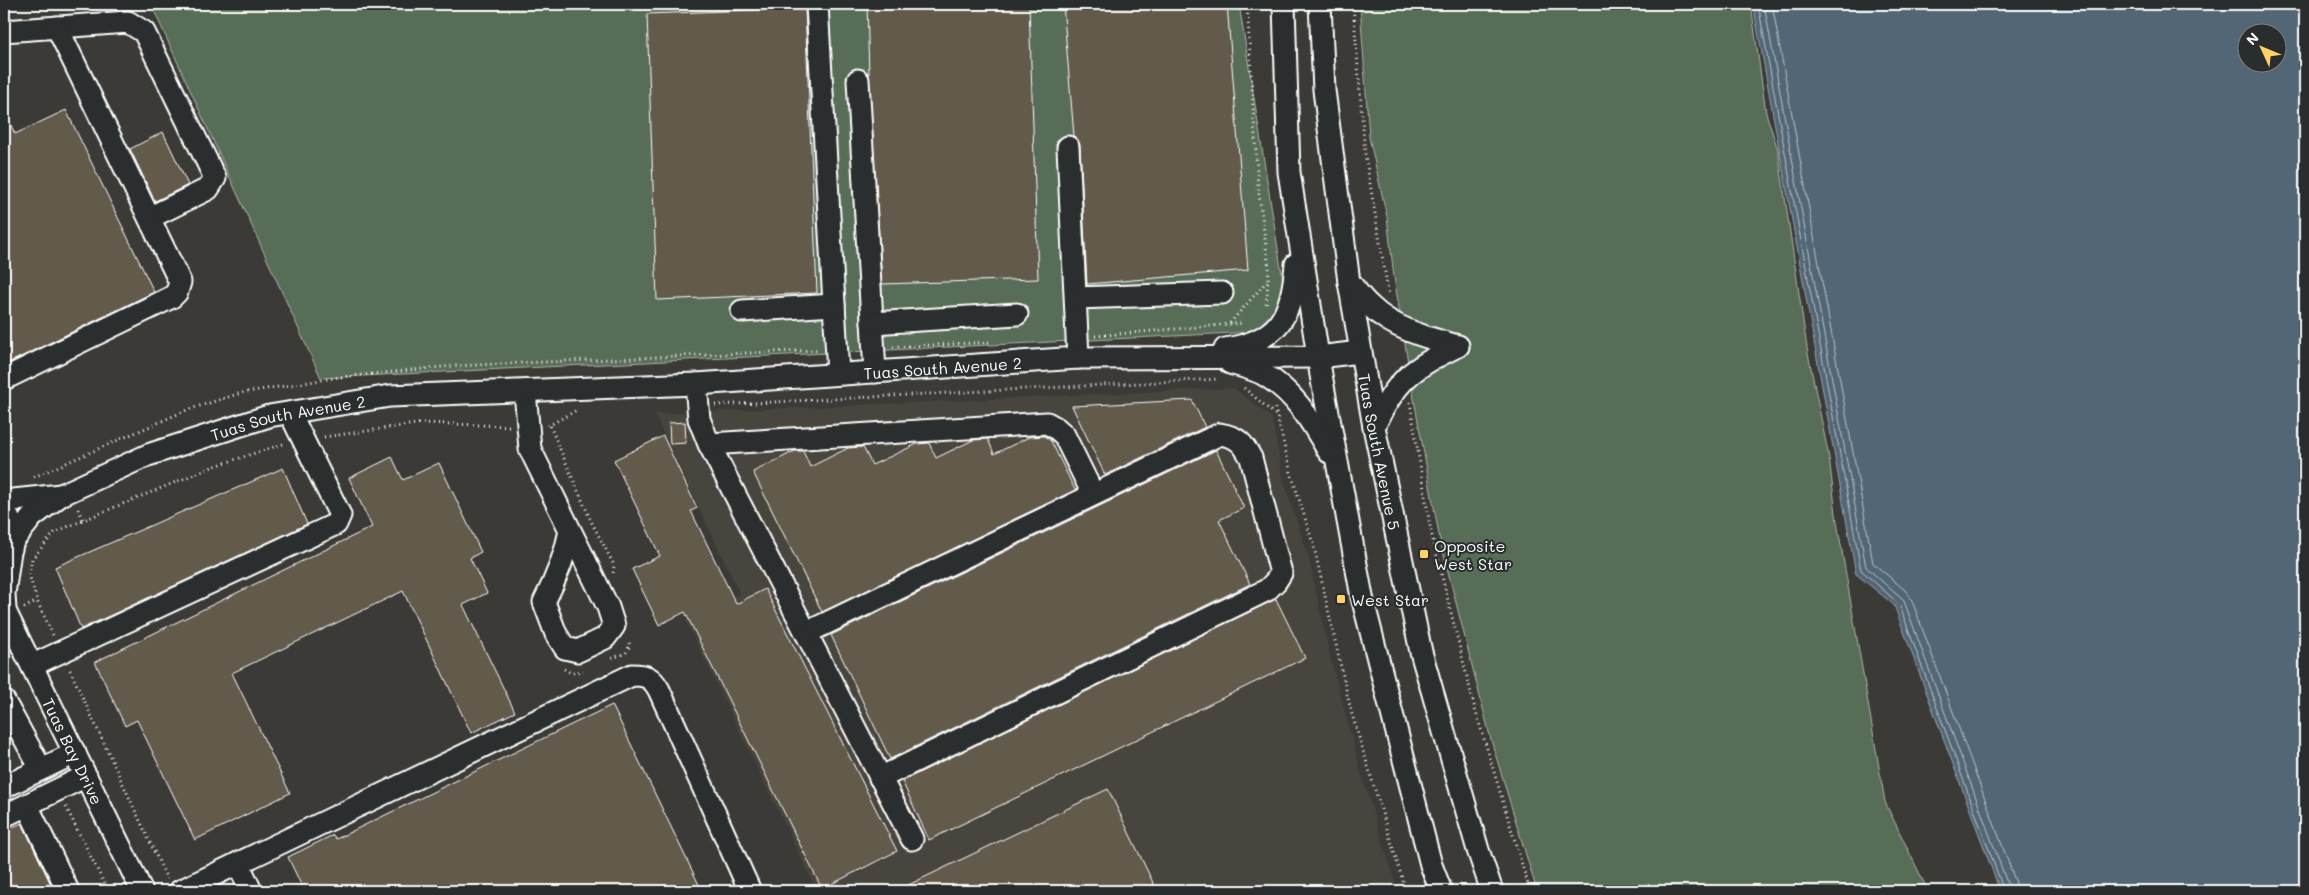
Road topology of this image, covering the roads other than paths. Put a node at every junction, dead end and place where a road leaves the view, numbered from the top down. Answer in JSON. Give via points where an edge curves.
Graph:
{"nodes":[{"id":1,"x":817,"y":4,"type":"edge"},
{"id":2,"x":1284,"y":4,"type":"edge"},
{"id":3,"x":1320,"y":4,"type":"edge"},
{"id":4,"x":57,"y":27,"type":"junction"},
{"id":5,"x":4,"y":31,"type":"edge"},
{"id":6,"x":858,"y":80,"type":"dead end"},
{"id":7,"x":1068,"y":147,"type":"dead end"},
{"id":8,"x":151,"y":217,"type":"junction"},
{"id":9,"x":1300,"y":245,"type":"junction"},
{"id":10,"x":1349,"y":282,"type":"junction"},
{"id":11,"x":1222,"y":293,"type":"dead end"},
{"id":12,"x":1076,"y":298,"type":"junction"},
{"id":13,"x":834,"y":305,"type":"junction"},
{"id":14,"x":742,"y":311,"type":"dead end"},
{"id":15,"x":1017,"y":314,"type":"dead end"},
{"id":16,"x":872,"y":323,"type":"junction"},
{"id":17,"x":1360,"y":352,"type":"junction"},
{"id":18,"x":1184,"y":356,"type":"junction"},
{"id":19,"x":1214,"y":357,"type":"junction"},
{"id":20,"x":1318,"y":357,"type":"junction"},
{"id":21,"x":1078,"y":358,"type":"junction"},
{"id":22,"x":875,"y":372,"type":"junction"},
{"id":23,"x":838,"y":374,"type":"junction"},
{"id":24,"x":4,"y":379,"type":"edge"},
{"id":25,"x":696,"y":384,"type":"junction"},
{"id":26,"x":525,"y":391,"type":"junction"},
{"id":27,"x":290,"y":413,"type":"junction"},
{"id":28,"x":1374,"y":427,"type":"junction"},
{"id":29,"x":709,"y":444,"type":"junction"},
{"id":30,"x":1337,"y":466,"type":"junction"},
{"id":31,"x":1093,"y":494,"type":"junction"},
{"id":32,"x":61,"y":495,"type":"junction"},
{"id":33,"x":4,"y":501,"type":"edge"},
{"id":34,"x":4,"y":509,"type":"edge"},
{"id":35,"x":570,"y":530,"type":"junction"},
{"id":36,"x":9,"y":551,"type":"edge"},
{"id":37,"x":4,"y":609,"type":"edge"},
{"id":38,"x":806,"y":633,"type":"junction"},
{"id":39,"x":33,"y":665,"type":"junction"},
{"id":40,"x":4,"y":701,"type":"edge"},
{"id":41,"x":76,"y":753,"type":"junction"},
{"id":42,"x":41,"y":769,"type":"junction"},
{"id":43,"x":86,"y":776,"type":"junction"},
{"id":44,"x":880,"y":778,"type":"junction"},
{"id":45,"x":4,"y":787,"type":"edge"},
{"id":46,"x":27,"y":805,"type":"junction"},
{"id":47,"x":4,"y":816,"type":"edge"},
{"id":48,"x":912,"y":839,"type":"dead end"},
{"id":49,"x":238,"y":863,"type":"junction"},
{"id":50,"x":174,"y":887,"type":"edge"},
{"id":51,"x":68,"y":891,"type":"edge"},
{"id":52,"x":142,"y":891,"type":"edge"},
{"id":53,"x":251,"y":891,"type":"edge"},
{"id":54,"x":750,"y":891,"type":"edge"},
{"id":55,"x":1442,"y":891,"type":"edge"},
{"id":56,"x":1492,"y":891,"type":"edge"}],
"edges":[{"from":1,"to":13,"type":"street"},
{"from":2,"to":9,"type":"street","via":[[1289,172]]},
{"from":3,"to":10,"type":"street","name":"Tuas South Avenue 5","via":[[1324,90]]},
{"from":4,"to":5,"type":"street"},
{"from":4,"to":8,"type":"street"},
{"from":4,"to":8,"type":"street","via":[[128,22],[144,32],[215,178],[208,189]]},
{"from":6,"to":16,"type":"street"},
{"from":7,"to":12,"type":"street"},
{"from":8,"to":24,"type":"street","via":[[179,276],[177,292]]},
{"from":9,"to":18,"type":"street","via":[[1291,304],[1286,317],[1275,328],[1255,341],[1234,348]]},
{"from":9,"to":20,"type":"street"},
{"from":10,"to":17,"type":"street","name":"Tuas South Avenue 5"},
{"from":10,"to":28,"type":"street","via":[[1371,307],[1394,323],[1422,336],[1458,346],[1422,364],[1405,377],[1385,401]]},
{"from":11,"to":12,"type":"street"},
{"from":12,"to":21,"type":"street"},
{"from":13,"to":14,"type":"street"},
{"from":13,"to":23,"type":"street"},
{"from":15,"to":16,"type":"street"},
{"from":16,"to":22,"type":"street"},
{"from":17,"to":20,"type":"street","name":"Tuas South Avenue 2"},
{"from":17,"to":28,"type":"street","name":"Tuas South Avenue 5"},
{"from":18,"to":19,"type":"street","name":"Tuas South Avenue 2"},
{"from":18,"to":21,"type":"street","name":"Tuas South Avenue 2"},
{"from":19,"to":20,"type":"street","name":"Tuas South Avenue 2"},
{"from":19,"to":30,"type":"street","via":[[1262,373],[1292,395]]},
{"from":20,"to":30,"type":"street"},
{"from":21,"to":22,"type":"street","name":"Tuas South Avenue 2"},
{"from":22,"to":23,"type":"street","name":"Tuas South Avenue 2"},
{"from":23,"to":25,"type":"street","name":"Tuas South Avenue 2"},
{"from":25,"to":26,"type":"street","name":"Tuas South Avenue 2"},
{"from":25,"to":29,"type":"street","via":[[699,419]]},
{"from":26,"to":27,"type":"street","name":"Tuas South Avenue 2","via":[[390,396]]},
{"from":26,"to":35,"type":"street","via":[[530,450]]},
{"from":27,"to":32,"type":"street","name":"Tuas South Avenue 2","via":[[269,416],[148,455]]},
{"from":27,"to":39,"type":"street","via":[[340,515],[336,524]]},
{"from":28,"to":56,"type":"street","name":"Tuas South Avenue 5","via":[[1421,652]]},
{"from":29,"to":31,"type":"street","via":[[1047,423],[1064,435]]},
{"from":29,"to":38,"type":"street"},
{"from":30,"to":55,"type":"street","via":[[1362,597],[1431,865]]},
{"from":31,"to":38,"type":"street"},
{"from":31,"to":44,"type":"street","via":[[1220,434],[1233,436],[1245,446],[1251,458],[1281,573],[1267,590]]},
{"from":32,"to":33,"type":"street","name":"Tuas South Avenue 2"},
{"from":32,"to":36,"type":"street","name":"Tuas South Avenue 2","via":[[32,518]]},
{"from":34,"to":36,"type":"street","via":[[10,520]]},
{"from":35,"to":35,"type":"street","via":[[614,626],[604,638],[578,651],[565,648],[544,602],[555,581]]},
{"from":36,"to":37,"type":"street","name":"Tuas Bay Drive"},
{"from":37,"to":39,"type":"street","name":"Tuas Bay Drive"},
{"from":38,"to":44,"type":"street"},
{"from":39,"to":41,"type":"street","name":"Tuas Bay Drive"},
{"from":40,"to":42,"type":"street"},
{"from":41,"to":42,"type":"street"},
{"from":41,"to":43,"type":"street","name":"Tuas Bay Drive"},
{"from":42,"to":45,"type":"street"},
{"from":43,"to":46,"type":"street"},
{"from":43,"to":52,"type":"street","name":"Tuas Bay Drive"},
{"from":44,"to":48,"type":"street"},
{"from":46,"to":47,"type":"street"},
{"from":46,"to":51,"type":"street"},
{"from":49,"to":50,"type":"street"},
{"from":49,"to":53,"type":"street"},
{"from":49,"to":54,"type":"street","via":[[632,675],[644,675],[653,680],[659,690]]}]}
